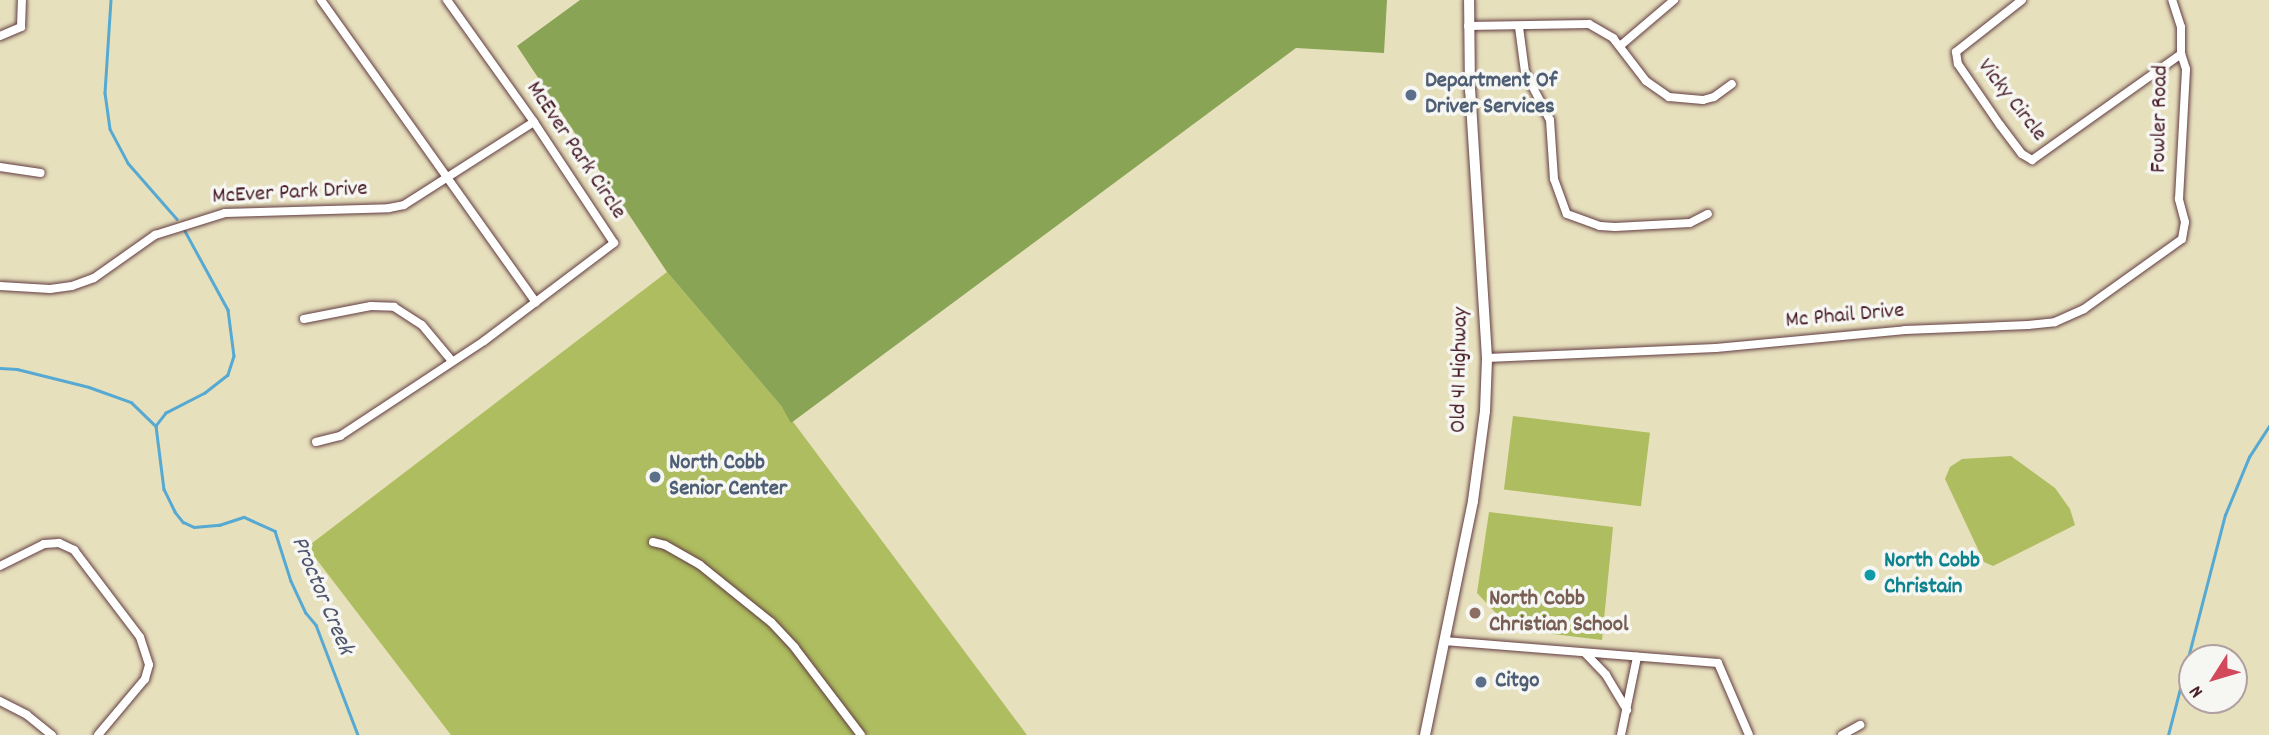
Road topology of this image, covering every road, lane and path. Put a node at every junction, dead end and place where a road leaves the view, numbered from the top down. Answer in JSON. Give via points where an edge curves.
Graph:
{"nodes":[{"id":1,"x":22,"y":0,"type":"edge"},
{"id":2,"x":321,"y":0,"type":"edge"},
{"id":3,"x":447,"y":0,"type":"edge"},
{"id":4,"x":1469,"y":0,"type":"edge"},
{"id":5,"x":1674,"y":0,"type":"edge"},
{"id":6,"x":2022,"y":0,"type":"edge"},
{"id":7,"x":2172,"y":0,"type":"edge"},
{"id":8,"x":1468,"y":26,"type":"junction"},
{"id":9,"x":1519,"y":27,"type":"junction"},
{"id":10,"x":0,"y":36,"type":"edge"},
{"id":11,"x":1620,"y":46,"type":"junction"},
{"id":12,"x":2181,"y":54,"type":"junction"},
{"id":13,"x":1732,"y":84,"type":"dead end"},
{"id":14,"x":534,"y":122,"type":"junction"},
{"id":15,"x":0,"y":167,"type":"edge"},
{"id":16,"x":41,"y":173,"type":"dead end"},
{"id":17,"x":449,"y":178,"type":"junction"},
{"id":18,"x":1708,"y":214,"type":"dead end"},
{"id":19,"x":2182,"y":239,"type":"joint"},
{"id":20,"x":0,"y":286,"type":"edge"},
{"id":21,"x":536,"y":302,"type":"junction"},
{"id":22,"x":304,"y":319,"type":"dead end"},
{"id":23,"x":1487,"y":358,"type":"junction"},
{"id":24,"x":452,"y":361,"type":"junction"},
{"id":25,"x":316,"y":442,"type":"dead end"},
{"id":26,"x":653,"y":542,"type":"dead end"},
{"id":27,"x":0,"y":566,"type":"edge"},
{"id":28,"x":1444,"y":641,"type":"junction"},
{"id":29,"x":1584,"y":653,"type":"junction"},
{"id":30,"x":1637,"y":657,"type":"junction"},
{"id":31,"x":0,"y":701,"type":"edge"},
{"id":32,"x":1627,"y":710,"type":"junction"},
{"id":33,"x":1860,"y":725,"type":"dead end"},
{"id":34,"x":52,"y":735,"type":"edge"},
{"id":35,"x":98,"y":735,"type":"edge"},
{"id":36,"x":861,"y":735,"type":"edge"},
{"id":37,"x":1425,"y":735,"type":"edge"},
{"id":38,"x":1621,"y":735,"type":"edge"},
{"id":39,"x":1749,"y":735,"type":"edge"},
{"id":40,"x":1842,"y":735,"type":"edge"}],
"edges":[{"from":1,"to":10,"type":"street","via":[[22,27]]},
{"from":2,"to":17,"type":"street"},
{"from":3,"to":14,"type":"street","name":"McEver Park Circle"},
{"from":4,"to":8,"type":"main road","name":"Old 41 Highway"},
{"from":5,"to":11,"type":"street"},
{"from":6,"to":12,"type":"street","name":"Vicky Circle","via":[[1956,52],[1958,64],[2000,125],[2032,160]]},
{"from":7,"to":12,"type":"street","name":"Fowler Road","via":[[2181,27]]},
{"from":8,"to":9,"type":"street"},
{"from":8,"to":23,"type":"main road","name":"Old 41 Highway"},
{"from":9,"to":11,"type":"street","via":[[1589,23]]},
{"from":9,"to":18,"type":"street","via":[[1525,72],[1550,120],[1554,179],[1567,214],[1615,227],[1690,223]]},
{"from":11,"to":13,"type":"street","via":[[1646,80],[1669,97],[1703,100]]},
{"from":12,"to":19,"type":"street","name":"Fowler Road","via":[[2186,69],[2179,198],[2185,222]]},
{"from":14,"to":17,"type":"street","name":"McEver Park Drive"},
{"from":14,"to":21,"type":"street","name":"McEver Park Circle","via":[[614,243]]},
{"from":15,"to":16,"type":"street"},
{"from":17,"to":20,"type":"street","name":"McEver Park Drive","via":[[404,205],[389,208],[225,212],[202,217],[155,235],[94,278],[72,286]]},
{"from":17,"to":21,"type":"street"},
{"from":19,"to":23,"type":"street","name":"Mc Phail Drive","via":[[2084,309],[2055,322],[1716,348]]},
{"from":21,"to":24,"type":"street","name":"McEver Park Circle"},
{"from":22,"to":24,"type":"street","via":[[372,306],[394,307],[422,325]]},
{"from":23,"to":28,"type":"main road","name":"Old 41 Highway","via":[[1479,464]]},
{"from":24,"to":25,"type":"street","name":"McEver Park Circle","via":[[340,436]]},
{"from":26,"to":36,"type":"street","via":[[700,565],[771,622]]},
{"from":27,"to":35,"type":"street","via":[[44,544],[59,543],[74,550],[140,637],[149,665],[145,679]]},
{"from":28,"to":29,"type":"street"},
{"from":28,"to":37,"type":"main road","name":"Old 41 Highway"},
{"from":29,"to":30,"type":"street"},
{"from":29,"to":32,"type":"street","via":[[1606,675]]},
{"from":30,"to":32,"type":"street"},
{"from":30,"to":39,"type":"street","via":[[1718,663]]},
{"from":31,"to":34,"type":"street"},
{"from":32,"to":38,"type":"street"},
{"from":33,"to":40,"type":"street"}]}
